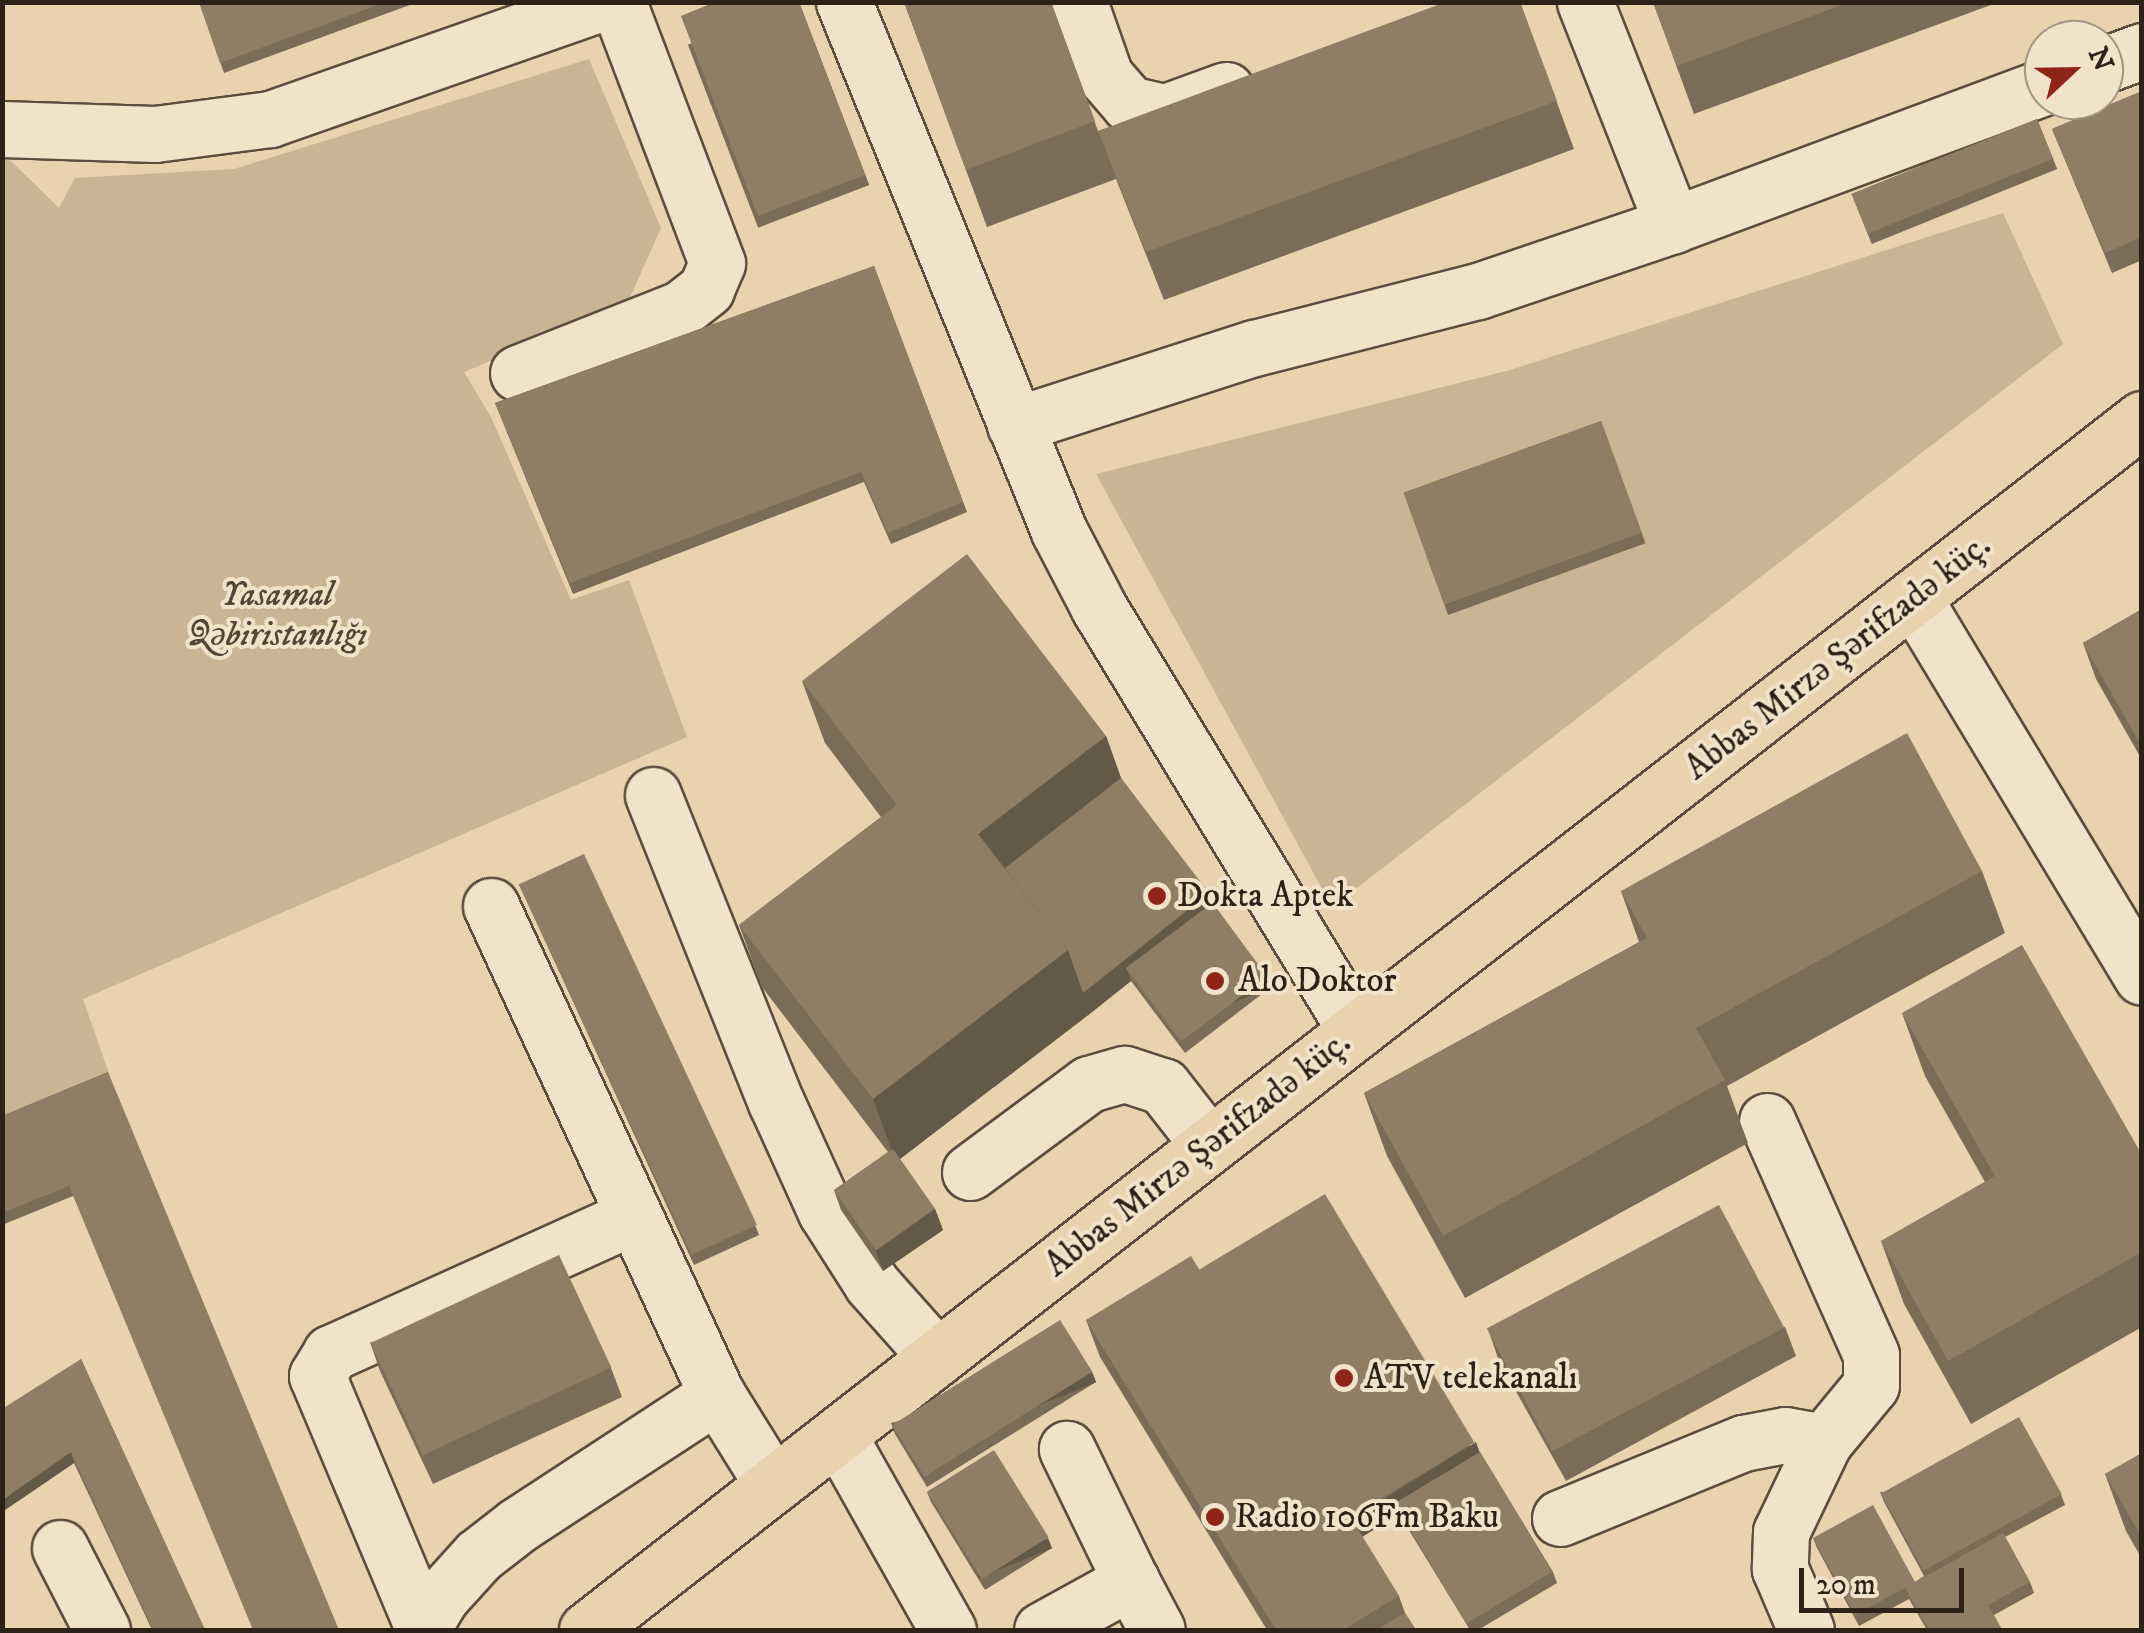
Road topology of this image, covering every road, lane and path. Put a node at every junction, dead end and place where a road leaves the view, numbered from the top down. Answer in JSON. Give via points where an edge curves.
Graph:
{"nodes":[{"id":1,"x":605,"y":2,"type":"edge"},
{"id":2,"x":618,"y":2,"type":"edge"},
{"id":3,"x":844,"y":2,"type":"edge"},
{"id":4,"x":1078,"y":2,"type":"edge"},
{"id":5,"x":1586,"y":2,"type":"edge"},
{"id":6,"x":1275,"y":73,"type":"edge"},
{"id":7,"x":2024,"y":94,"type":"edge"},
{"id":8,"x":2,"y":130,"type":"edge"},
{"id":9,"x":1673,"y":226,"type":"junction"},
{"id":10,"x":518,"y":372,"type":"dead end"},
{"id":11,"x":2142,"y":419,"type":"edge"},
{"id":12,"x":1015,"y":425,"type":"junction"},
{"id":13,"x":1914,"y":598,"type":"junction"},
{"id":14,"x":652,"y":795,"type":"dead end"},
{"id":15,"x":491,"y":906,"type":"dead end"},
{"id":16,"x":2142,"y":977,"type":"edge"},
{"id":17,"x":1356,"y":1031,"type":"junction"},
{"id":18,"x":1767,"y":1121,"type":"dead end"},
{"id":19,"x":1209,"y":1145,"type":"junction"},
{"id":20,"x":970,"y":1172,"type":"dead end"},
{"id":21,"x":632,"y":1217,"type":"junction"},
{"id":22,"x":937,"y":1357,"type":"junction"},
{"id":23,"x":716,"y":1395,"type":"junction"},
{"id":24,"x":838,"y":1435,"type":"junction"},
{"id":25,"x":1824,"y":1442,"type":"junction"},
{"id":26,"x":1067,"y":1449,"type":"dead end"},
{"id":27,"x":772,"y":1484,"type":"junction"},
{"id":28,"x":1560,"y":1518,"type":"dead end"},
{"id":29,"x":60,"y":1548,"type":"dead end"},
{"id":30,"x":1131,"y":1581,"type":"junction"},
{"id":31,"x":424,"y":1629,"type":"edge"},
{"id":32,"x":102,"y":1630,"type":"edge"},
{"id":33,"x":587,"y":1630,"type":"edge"},
{"id":34,"x":948,"y":1630,"type":"edge"},
{"id":35,"x":1042,"y":1630,"type":"edge"},
{"id":36,"x":1158,"y":1630,"type":"edge"},
{"id":37,"x":1806,"y":1630,"type":"edge"}],
"edges":[{"from":1,"to":8,"type":"lane","via":[[270,119],[155,134]]},
{"from":2,"to":10,"type":"lane","via":[[717,263],[706,289],[682,308]]},
{"from":3,"to":12,"type":"lane"},
{"from":4,"to":6,"type":"lane","via":[[1105,76],[1129,104],[1164,112]]},
{"from":5,"to":9,"type":"lane"},
{"from":7,"to":9,"type":"lane"},
{"from":9,"to":12,"type":"lane"},
{"from":11,"to":13,"type":"main road","name":"Abbas Mirzə Şərifzadə küç."},
{"from":12,"to":17,"type":"lane","via":[[1099,608]]},
{"from":13,"to":16,"type":"lane"},
{"from":13,"to":17,"type":"main road","name":"Abbas Mirzə Şərifzadə küç."},
{"from":14,"to":22,"type":"lane","via":[[826,1212],[872,1284]]},
{"from":15,"to":21,"type":"lane"},
{"from":17,"to":19,"type":"main road","name":"Abbas Mirzə Şərifzadə küç."},
{"from":18,"to":25,"type":"lane","via":[[1871,1355],[1871,1385]]},
{"from":19,"to":20,"type":"lane","via":[[1163,1086],[1126,1074],[1089,1084]]},
{"from":19,"to":22,"type":"main road","name":"Abbas Mirzə Şərifzadə küç."},
{"from":21,"to":23,"type":"lane"},
{"from":21,"to":31,"type":"lane","via":[[331,1353],[316,1376]]},
{"from":22,"to":24,"type":"main road","name":"Abbas Mirzə Şərifzadə küç."},
{"from":23,"to":27,"type":"lane"},
{"from":23,"to":31,"type":"lane","via":[[478,1556],[441,1596]]},
{"from":24,"to":27,"type":"main road","name":"Abbas Mirzə Şərifzadə küç."},
{"from":24,"to":34,"type":"lane"},
{"from":25,"to":28,"type":"lane","via":[[1785,1434],[1743,1443]]},
{"from":25,"to":37,"type":"lane","via":[[1781,1532],[1780,1568]]},
{"from":26,"to":30,"type":"lane"},
{"from":27,"to":33,"type":"main road","name":"Abbas Mirzə Şərifzadə küç."},
{"from":29,"to":32,"type":"lane"},
{"from":30,"to":35,"type":"lane"},
{"from":30,"to":36,"type":"lane"}]}
